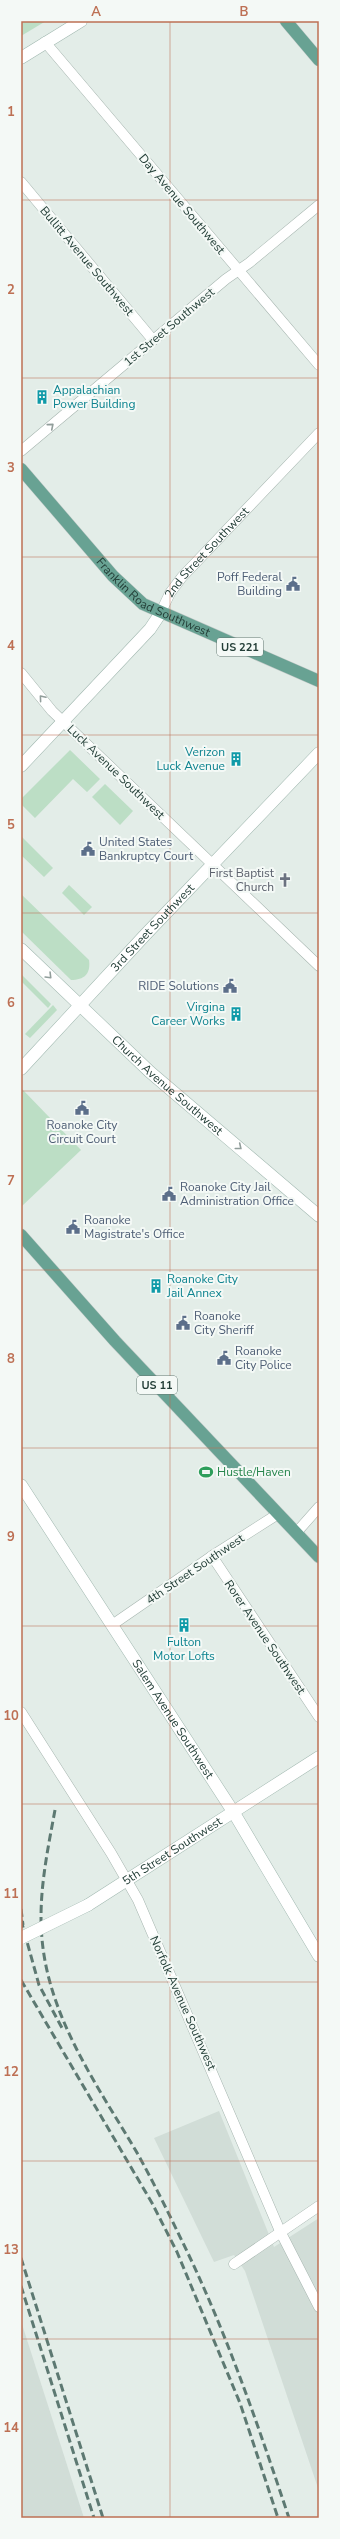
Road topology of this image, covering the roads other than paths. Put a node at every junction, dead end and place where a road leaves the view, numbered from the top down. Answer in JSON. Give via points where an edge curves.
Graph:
{"nodes":[{"id":1,"x":81,"y":21,"type":"edge"},
{"id":2,"x":286,"y":21,"type":"edge"},
{"id":3,"x":45,"y":42,"type":"junction"},
{"id":4,"x":21,"y":58,"type":"edge"},
{"id":5,"x":319,"y":60,"type":"edge"},
{"id":6,"x":21,"y":182,"type":"edge"},
{"id":7,"x":319,"y":205,"type":"edge"},
{"id":8,"x":238,"y":271,"type":"junction"},
{"id":9,"x":153,"y":340,"type":"junction"},
{"id":10,"x":319,"y":365,"type":"edge"},
{"id":11,"x":319,"y":433,"type":"edge"},
{"id":12,"x":21,"y":451,"type":"edge"},
{"id":13,"x":21,"y":469,"type":"edge"},
{"id":14,"x":160,"y":614,"type":"junction"},
{"id":15,"x":21,"y":673,"type":"edge"},
{"id":16,"x":319,"y":681,"type":"edge"},
{"id":17,"x":64,"y":721,"type":"junction"},
{"id":18,"x":319,"y":753,"type":"edge"},
{"id":19,"x":21,"y":766,"type":"edge"},
{"id":20,"x":212,"y":865,"type":"junction"},
{"id":21,"x":21,"y":949,"type":"edge"},
{"id":22,"x":319,"y":966,"type":"edge"},
{"id":23,"x":79,"y":1006,"type":"junction"},
{"id":24,"x":21,"y":1070,"type":"edge"},
{"id":25,"x":319,"y":1216,"type":"edge"},
{"id":26,"x":21,"y":1235,"type":"edge"},
{"id":27,"x":21,"y":1485,"type":"edge"},
{"id":28,"x":319,"y":1507,"type":"edge"},
{"id":29,"x":278,"y":1514,"type":"junction"},
{"id":30,"x":296,"y":1533,"type":"junction"},
{"id":31,"x":212,"y":1556,"type":"junction"},
{"id":32,"x":319,"y":1557,"type":"edge"},
{"id":33,"x":112,"y":1625,"type":"junction"},
{"id":34,"x":21,"y":1712,"type":"edge"},
{"id":35,"x":319,"y":1717,"type":"edge"},
{"id":36,"x":319,"y":1756,"type":"edge"},
{"id":37,"x":234,"y":1812,"type":"junction"},
{"id":38,"x":128,"y":1881,"type":"junction"},
{"id":39,"x":21,"y":1938,"type":"edge"},
{"id":40,"x":319,"y":1956,"type":"edge"},
{"id":41,"x":319,"y":2206,"type":"edge"},
{"id":42,"x":280,"y":2231,"type":"junction"},
{"id":43,"x":234,"y":2264,"type":"dead end"},
{"id":44,"x":319,"y":2307,"type":"edge"}],
"edges":[{"from":1,"to":3,"type":"street"},
{"from":2,"to":5,"type":"main road"},
{"from":3,"to":4,"type":"street"},
{"from":3,"to":8,"type":"street","name":"Day Avenue Southwest"},
{"from":6,"to":9,"type":"street","name":"Bullitt Avenue Southwest"},
{"from":7,"to":8,"type":"street","name":"1st Street Southwest"},
{"from":8,"to":9,"type":"street","name":"1st Street Southwest"},
{"from":8,"to":10,"type":"street","name":"Day Avenue Southwest"},
{"from":12,"to":9,"type":"street","name":"1st Street Southwest","one_way":true},
{"from":11,"to":14,"type":"street","name":"2nd Street Southwest","via":[[182,577],[170,593]]},
{"from":13,"to":14,"type":"main road","name":"Franklin Road Southwest","number":"US 221","via":[[113,576],[143,604]]},
{"from":14,"to":16,"type":"main road","name":"Franklin Road Southwest","number":"US 221"},
{"from":14,"to":17,"type":"street","name":"2nd Street Southwest","via":[[150,629]]},
{"from":17,"to":15,"type":"street","name":"Luck Avenue Southwest","one_way":true},
{"from":17,"to":19,"type":"street","name":"2nd Street Southwest"},
{"from":17,"to":20,"type":"street","name":"Luck Avenue Southwest"},
{"from":18,"to":20,"type":"street","name":"3rd Street Southwest"},
{"from":20,"to":22,"type":"street","name":"Luck Avenue Southwest"},
{"from":20,"to":23,"type":"street","name":"3rd Street Southwest"},
{"from":21,"to":23,"type":"street","name":"Church Avenue Southwest","one_way":true},
{"from":23,"to":24,"type":"street","name":"3rd Street Southwest"},
{"from":23,"to":25,"type":"street","name":"Church Avenue Southwest","one_way":true,"via":[[163,1083]]},
{"from":26,"to":29,"type":"main road","number":"US 11","via":[[105,1330]]},
{"from":27,"to":33,"type":"street","name":"Salem Avenue Southwest"},
{"from":28,"to":30,"type":"street"},
{"from":29,"to":30,"type":"main road","number":"US 11"},
{"from":29,"to":31,"type":"street","name":"4th Street Southwest"},
{"from":30,"to":32,"type":"main road","number":"US 11"},
{"from":31,"to":33,"type":"street","name":"4th Street Southwest"},
{"from":31,"to":35,"type":"street","name":"Rorer Avenue Southwest"},
{"from":33,"to":37,"type":"street","name":"Salem Avenue Southwest"},
{"from":34,"to":38,"type":"street","name":"Norfolk Avenue Southwest"},
{"from":36,"to":37,"type":"street","name":"5th Street Southwest"},
{"from":37,"to":38,"type":"street","name":"5th Street Southwest"},
{"from":37,"to":40,"type":"street","name":"Salem Avenue Southwest"},
{"from":38,"to":39,"type":"street","name":"5th Street Southwest","bridge":true,"via":[[88,1905]]},
{"from":38,"to":42,"type":"street","name":"Norfolk Avenue Southwest","via":[[228,2105]]},
{"from":41,"to":42,"type":"street"},
{"from":42,"to":43,"type":"street"},
{"from":42,"to":44,"type":"street","name":"Norfolk Avenue Southwest"}]}
